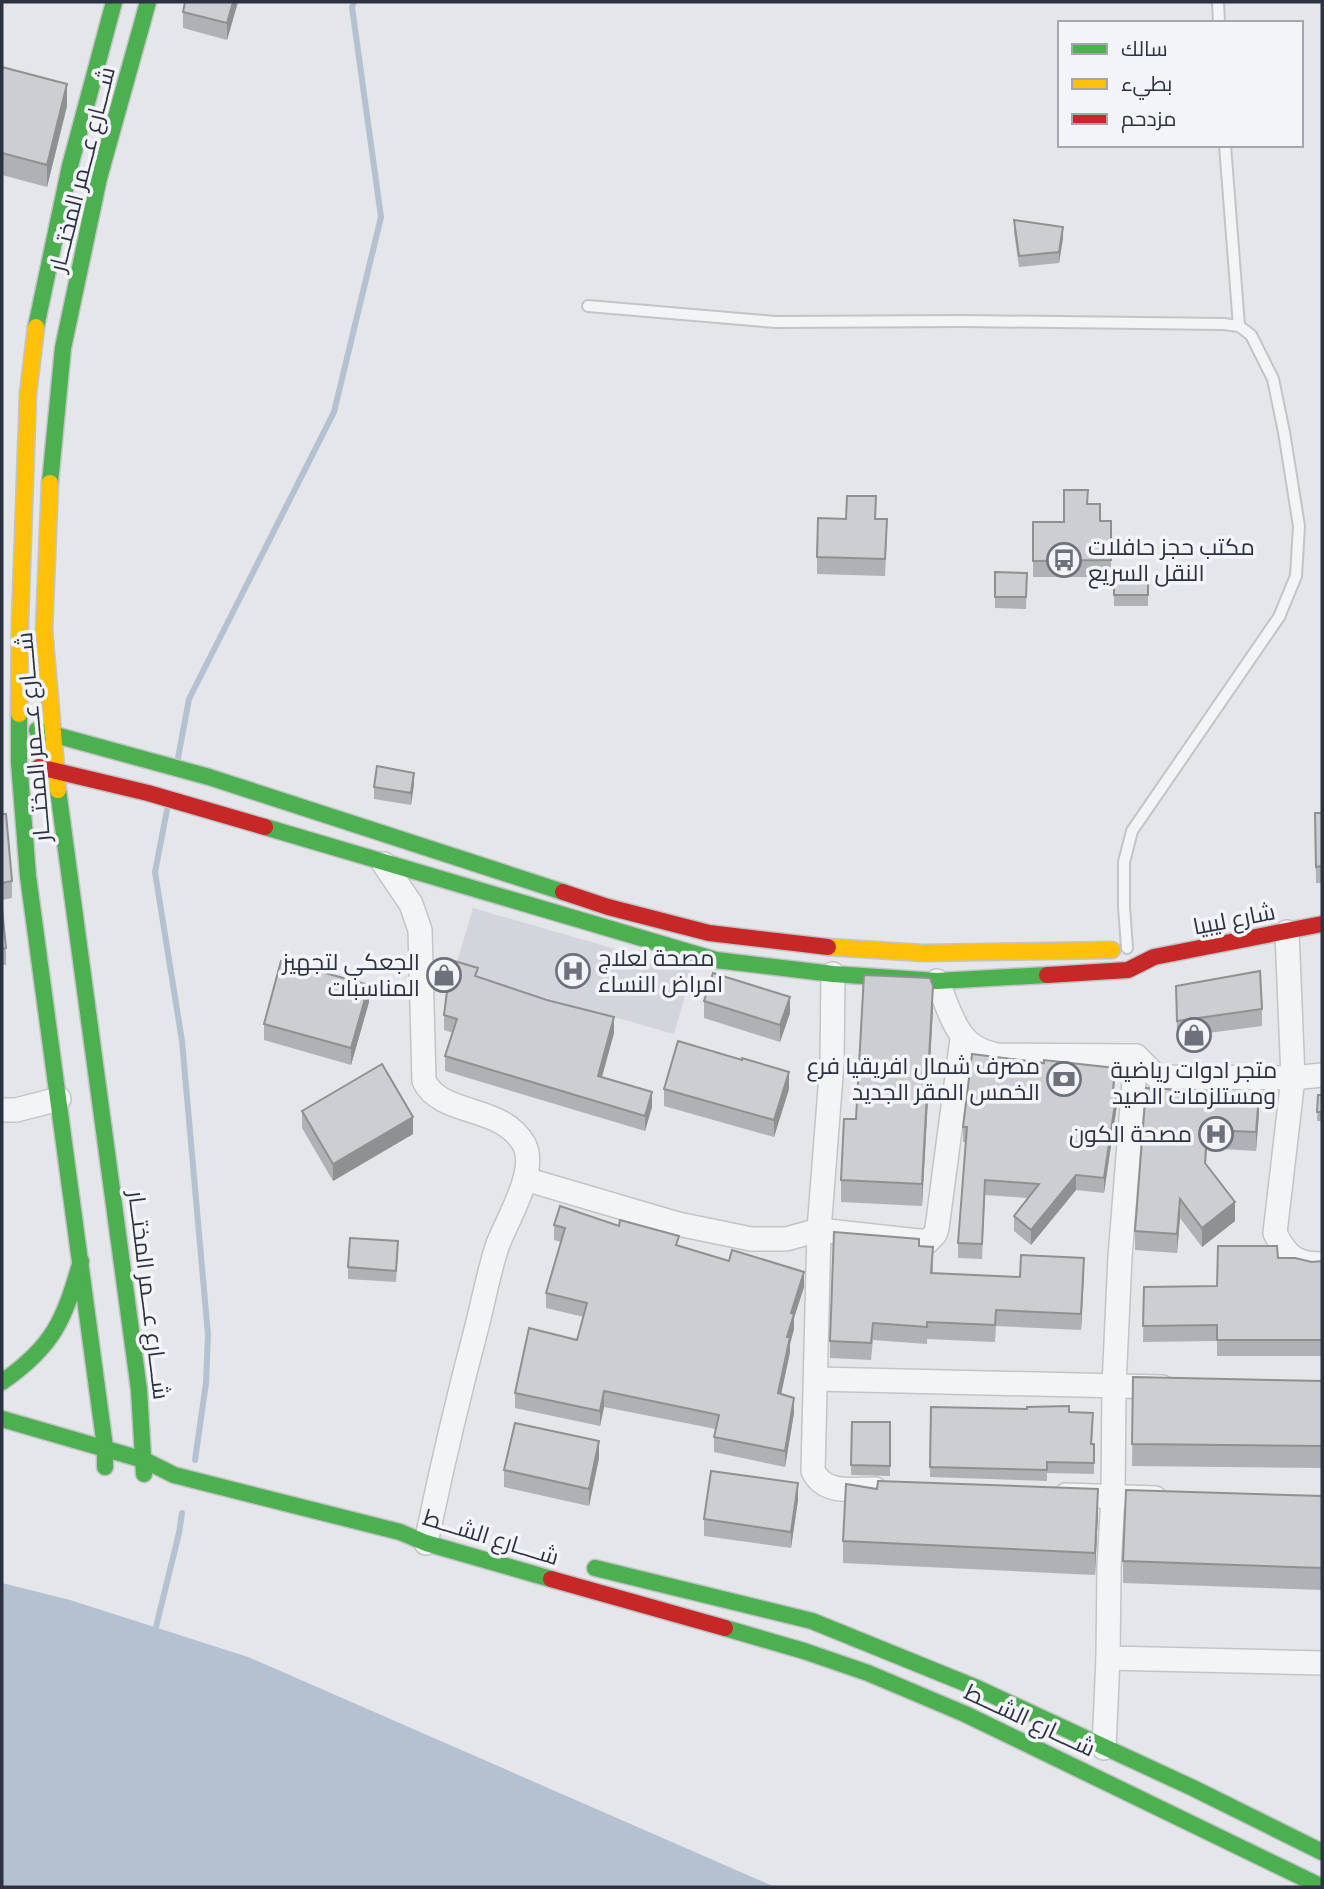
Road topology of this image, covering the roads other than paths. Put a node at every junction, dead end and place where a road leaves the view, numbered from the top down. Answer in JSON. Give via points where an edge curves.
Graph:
{"nodes":[{"id":1,"x":114,"y":2,"type":"edge"},
{"id":2,"x":148,"y":2,"type":"edge"},
{"id":3,"x":1218,"y":2,"type":"edge"},
{"id":4,"x":1219,"y":21,"type":"edge"},
{"id":5,"x":1225,"y":147,"type":"edge"},
{"id":6,"x":587,"y":306,"type":"dead end"},
{"id":7,"x":1239,"y":326,"type":"junction"},
{"id":8,"x":22,"y":548,"type":"junction"},
{"id":9,"x":6,"y":591,"type":"dead end"},
{"id":10,"x":2,"y":720,"type":"edge"},
{"id":11,"x":20,"y":725,"type":"junction"},
{"id":12,"x":54,"y":734,"type":"junction"},
{"id":13,"x":2,"y":756,"type":"edge"},
{"id":14,"x":19,"y":762,"type":"junction"},
{"id":15,"x":57,"y":772,"type":"junction"},
{"id":16,"x":384,"y":864,"type":"junction"},
{"id":17,"x":1322,"y":924,"type":"edge"},
{"id":18,"x":1287,"y":932,"type":"junction"},
{"id":19,"x":1128,"y":959,"type":"junction"},
{"id":20,"x":833,"y":974,"type":"junction"},
{"id":21,"x":937,"y":981,"type":"junction"},
{"id":22,"x":962,"y":1038,"type":"junction"},
{"id":23,"x":1136,"y":1056,"type":"junction"},
{"id":24,"x":1322,"y":1075,"type":"edge"},
{"id":25,"x":1293,"y":1078,"type":"junction"},
{"id":26,"x":60,"y":1099,"type":"junction"},
{"id":27,"x":2,"y":1110,"type":"edge"},
{"id":28,"x":525,"y":1179,"type":"junction"},
{"id":29,"x":819,"y":1230,"type":"junction"},
{"id":30,"x":81,"y":1261,"type":"junction"},
{"id":31,"x":1322,"y":1264,"type":"edge"},
{"id":32,"x":817,"y":1379,"type":"junction"},
{"id":33,"x":2,"y":1382,"type":"edge"},
{"id":34,"x":1114,"y":1386,"type":"junction"},
{"id":35,"x":1182,"y":1387,"type":"edge"},
{"id":36,"x":2,"y":1419,"type":"edge"},
{"id":37,"x":105,"y":1447,"type":"junction"},
{"id":38,"x":144,"y":1467,"type":"junction"},
{"id":39,"x":903,"y":1490,"type":"edge"},
{"id":40,"x":1043,"y":1494,"type":"edge"},
{"id":41,"x":1113,"y":1496,"type":"junction"},
{"id":42,"x":1183,"y":1499,"type":"edge"},
{"id":43,"x":428,"y":1538,"type":"junction"},
{"id":44,"x":493,"y":1545,"type":"dead end"},
{"id":45,"x":585,"y":1566,"type":"dead end"},
{"id":46,"x":1108,"y":1658,"type":"junction"},
{"id":47,"x":1322,"y":1663,"type":"edge"},
{"id":48,"x":977,"y":1688,"type":"junction"},
{"id":49,"x":965,"y":1714,"type":"junction"},
{"id":50,"x":1104,"y":1748,"type":"junction"},
{"id":51,"x":1322,"y":1852,"type":"edge"},
{"id":52,"x":1322,"y":1887,"type":"edge"}],
"edges":[{"from":1,"to":8,"type":"street","name":"شــــارع عـــمر المختـــار","via":[[70,166],[35,332]]},
{"from":2,"to":12,"type":"street","name":"شــــارع عـــمر المختـــار","via":[[99,178],[64,348],[48,505],[44,631]]},
{"from":3,"to":4,"type":"lane"},
{"from":5,"to":7,"type":"lane"},
{"from":6,"to":7,"type":"lane","via":[[775,322]]},
{"from":7,"to":19,"type":"lane","via":[[1251,335],[1273,379],[1299,526],[1296,576],[1279,617],[1132,831],[1124,862]]},
{"from":8,"to":9,"type":"street"},
{"from":8,"to":11,"type":"street","name":"شــــارع عـــمر المختـــار"},
{"from":10,"to":11,"type":"street"},
{"from":11,"to":12,"type":"street"},
{"from":11,"to":14,"type":"street","name":"شــــارع عـــمر المختـــار"},
{"from":12,"to":15,"type":"street","name":"شــــارع عـــمر المختـــار"},
{"from":12,"to":19,"type":"street","via":[[209,777],[608,907],[709,933],[923,953],[1099,951]]},
{"from":13,"to":14,"type":"street"},
{"from":14,"to":15,"type":"street"},
{"from":14,"to":26,"type":"street","name":"شــــارع عـــمر المختـــار","via":[[28,876]]},
{"from":15,"to":16,"type":"street","via":[[148,793]]},
{"from":15,"to":38,"type":"street","name":"شــــارع عـــمر المختـــار","via":[[136,1365]]},
{"from":16,"to":20,"type":"street","via":[[716,960]]},
{"from":16,"to":28,"type":"street","via":[[411,904],[420,930],[424,1081],[437,1097],[496,1118],[511,1129],[529,1161]]},
{"from":17,"to":18,"type":"street","name":"شارع ليبيا"},
{"from":18,"to":19,"type":"street","name":"شارع ليبيا"},
{"from":18,"to":25,"type":"street"},
{"from":19,"to":21,"type":"street"},
{"from":20,"to":21,"type":"street"},
{"from":20,"to":29,"type":"street","via":[[832,1063]]},
{"from":21,"to":22,"type":"street"},
{"from":22,"to":23,"type":"street","via":[[984,1053],[997,1055]]},
{"from":22,"to":29,"type":"street","via":[[932,1238],[922,1242]]},
{"from":23,"to":25,"type":"street","via":[[1157,1077]]},
{"from":23,"to":34,"type":"street"},
{"from":24,"to":25,"type":"street"},
{"from":25,"to":31,"type":"street","via":[[1275,1234],[1296,1261]]},
{"from":26,"to":27,"type":"street"},
{"from":26,"to":30,"type":"street","name":"شــــارع عـــمر المختـــار"},
{"from":28,"to":29,"type":"street","via":[[719,1234],[786,1239]]},
{"from":28,"to":43,"type":"street","via":[[498,1245],[460,1388]]},
{"from":29,"to":32,"type":"street"},
{"from":30,"to":33,"type":"street","via":[[68,1309],[50,1340],[22,1370]]},
{"from":30,"to":37,"type":"street","name":"شــــارع عـــمر المختـــار"},
{"from":32,"to":34,"type":"street"},
{"from":32,"to":39,"type":"street","via":[[816,1478],[831,1489]]},
{"from":34,"to":35,"type":"street"},
{"from":34,"to":41,"type":"street"},
{"from":36,"to":37,"type":"street"},
{"from":37,"to":38,"type":"street"},
{"from":37,"to":38,"type":"street","name":"شــــارع عـــمر المختـــار","via":[[99,1466]]},
{"from":38,"to":43,"type":"street","name":"شــــارع الشـــط"},
{"from":40,"to":41,"type":"street"},
{"from":41,"to":42,"type":"street"},
{"from":41,"to":46,"type":"street"},
{"from":43,"to":44,"type":"street","name":"شــــارع الشـــط"},
{"from":43,"to":49,"type":"street","name":"شــــارع الشـــط","via":[[804,1651]]},
{"from":45,"to":48,"type":"street","name":"شــــارع الشـــط","via":[[812,1621]]},
{"from":46,"to":47,"type":"street"},
{"from":46,"to":50,"type":"street"},
{"from":48,"to":49,"type":"street"},
{"from":48,"to":50,"type":"street","name":"شــــارع الشـــط"},
{"from":49,"to":52,"type":"street","name":"شــــارع الشـــط"},
{"from":50,"to":51,"type":"street","name":"شــــارع الشـــط"}]}
